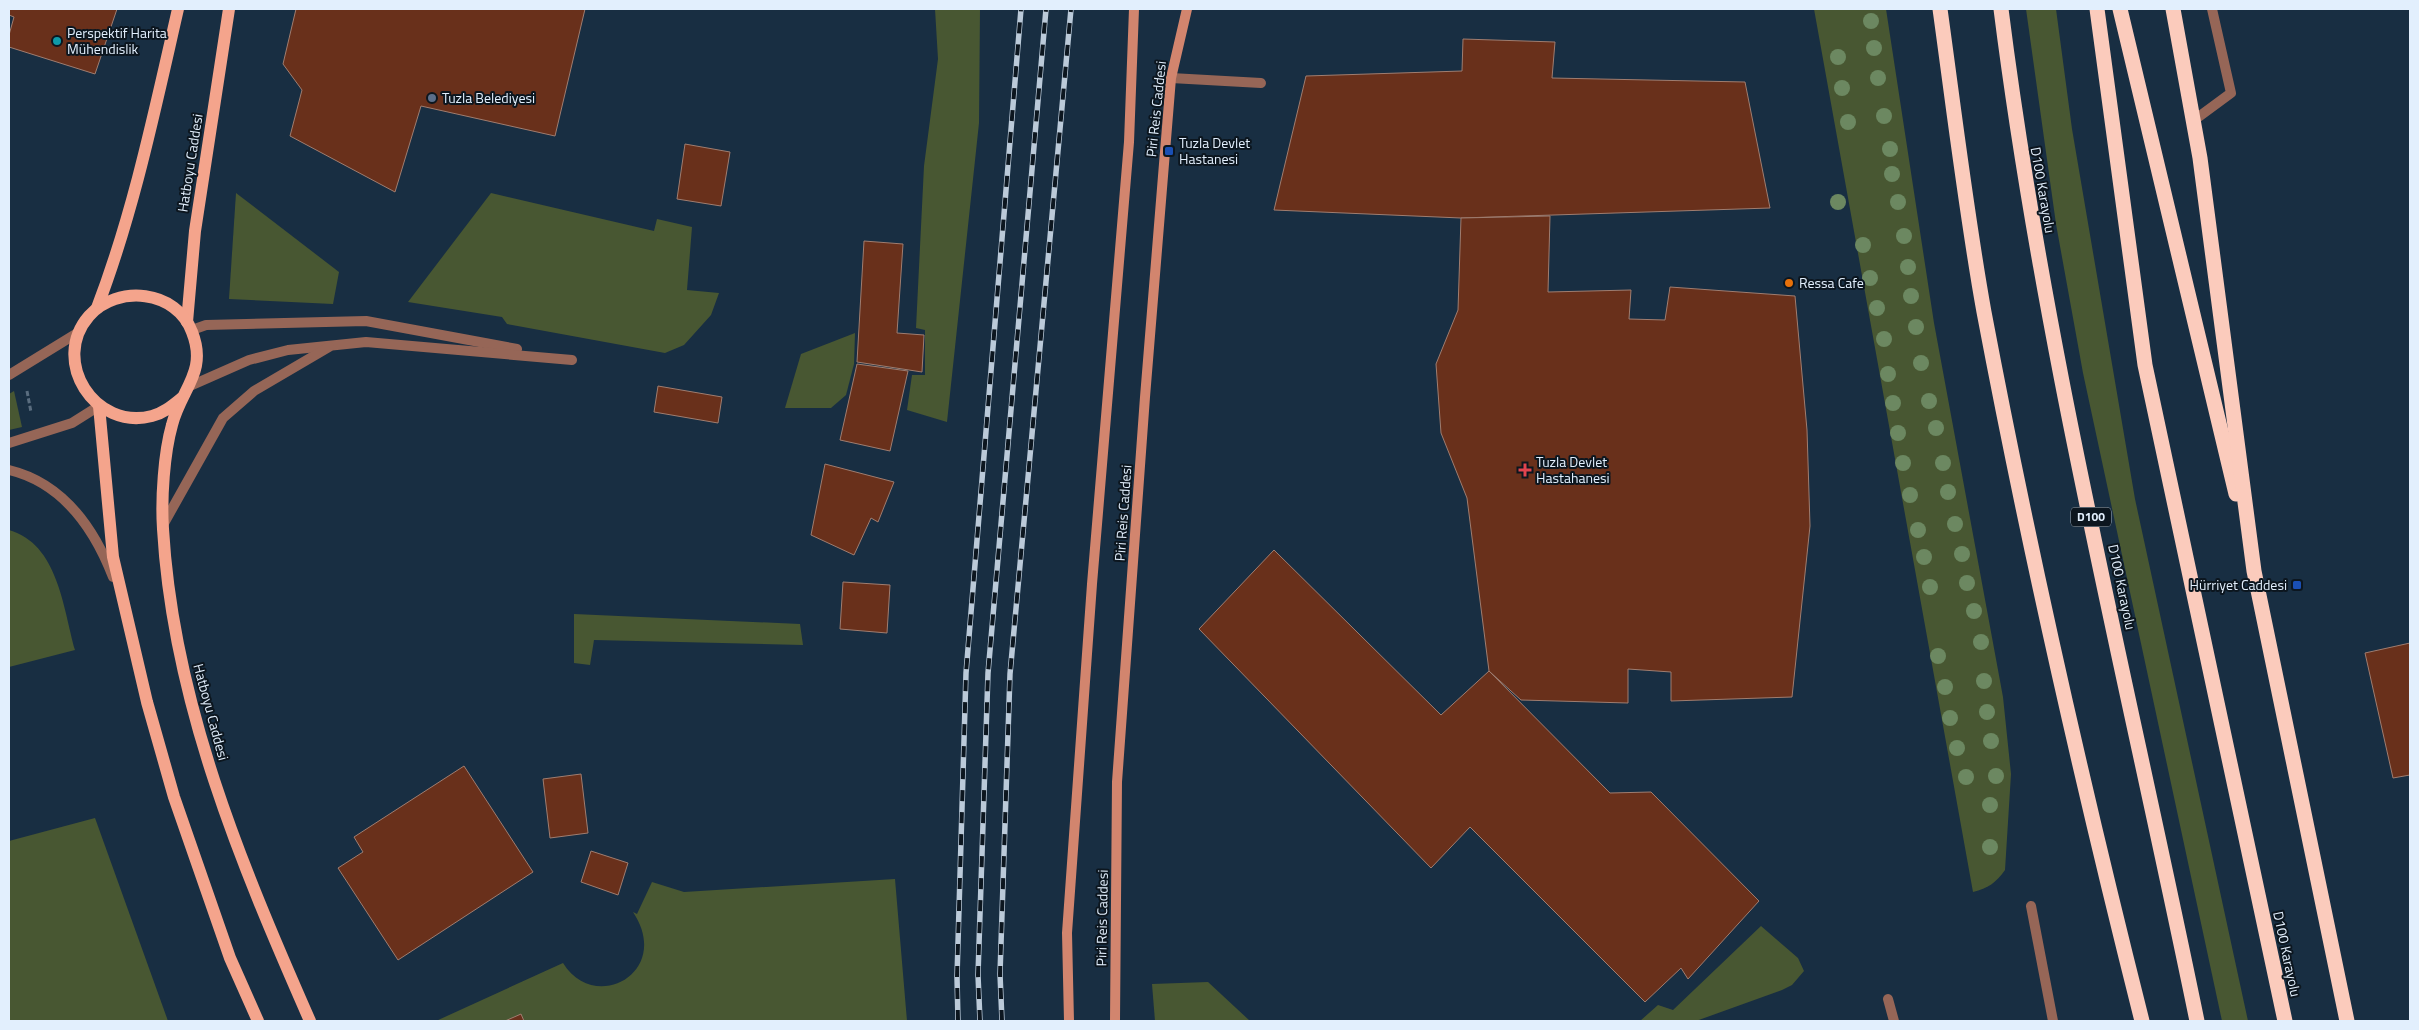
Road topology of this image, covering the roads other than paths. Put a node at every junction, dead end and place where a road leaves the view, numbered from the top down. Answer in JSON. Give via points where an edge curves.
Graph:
{"nodes":[{"id":1,"x":178,"y":9,"type":"edge"},
{"id":2,"x":229,"y":9,"type":"edge"},
{"id":3,"x":1134,"y":9,"type":"edge"},
{"id":4,"x":1187,"y":9,"type":"edge"},
{"id":5,"x":1940,"y":9,"type":"edge"},
{"id":6,"x":2001,"y":9,"type":"edge"},
{"id":7,"x":2097,"y":9,"type":"edge"},
{"id":8,"x":2120,"y":9,"type":"edge"},
{"id":9,"x":2173,"y":9,"type":"edge"},
{"id":10,"x":2212,"y":9,"type":"edge"},
{"id":11,"x":1171,"y":78,"type":"junction"},
{"id":12,"x":1261,"y":83,"type":"dead end"},
{"id":13,"x":2193,"y":121,"type":"junction"},
{"id":14,"x":97,"y":308,"type":"junction"},
{"id":15,"x":190,"y":326,"type":"junction"},
{"id":16,"x":79,"y":332,"type":"junction"},
{"id":17,"x":332,"y":345,"type":"junction"},
{"id":18,"x":9,"y":375,"type":"edge"},
{"id":19,"x":190,"y":386,"type":"junction"},
{"id":20,"x":183,"y":397,"type":"junction"},
{"id":21,"x":99,"y":406,"type":"junction"},
{"id":22,"x":9,"y":443,"type":"edge"},
{"id":23,"x":9,"y":470,"type":"edge"},
{"id":24,"x":163,"y":526,"type":"junction"},
{"id":25,"x":2254,"y":571,"type":"junction"},
{"id":26,"x":123,"y":602,"type":"junction"},
{"id":27,"x":2031,"y":906,"type":"dead end"},
{"id":28,"x":1888,"y":999,"type":"dead end"},
{"id":29,"x":258,"y":1021,"type":"edge"},
{"id":30,"x":310,"y":1021,"type":"edge"},
{"id":31,"x":1069,"y":1021,"type":"edge"},
{"id":32,"x":1115,"y":1021,"type":"edge"},
{"id":33,"x":1894,"y":1021,"type":"edge"},
{"id":34,"x":2053,"y":1021,"type":"edge"},
{"id":35,"x":2142,"y":1021,"type":"edge"},
{"id":36,"x":2197,"y":1021,"type":"edge"},
{"id":37,"x":2285,"y":1021,"type":"edge"},
{"id":38,"x":2347,"y":1021,"type":"edge"}],
"edges":[{"from":1,"to":14,"type":"main road","name":"Hatboyu Caddesi","via":[[118,254]]},
{"from":2,"to":15,"type":"main road","name":"Hatboyu Caddesi","via":[[195,231]]},
{"from":3,"to":31,"type":"street","name":"Piri Reis Caddesi","via":[[1129,142],[1067,933]]},
{"from":4,"to":11,"type":"street","name":"Piri Reis Caddesi"},
{"from":5,"to":35,"type":"highway","via":[[1986,319],[2037,576],[2107,885]]},
{"from":6,"to":36,"type":"highway","name":"D100 Karayolu","number":"D100","via":[[2015,123],[2047,311]]},
{"from":7,"to":37,"type":"highway","name":"D100 Karayolu","via":[[2145,365]]},
{"from":8,"to":25,"type":"highway"},
{"from":9,"to":13,"type":"highway"},
{"from":10,"to":13,"type":"street","via":[[2231,93]]},
{"from":11,"to":12,"type":"street"},
{"from":11,"to":32,"type":"street","name":"Piri Reis Caddesi","via":[[1117,782]]},
{"from":13,"to":25,"type":"highway"},
{"from":14,"to":15,"type":"main road","name":"Hatboyu Caddesi","via":[[115,298],[135,294],[155,298],[174,307]]},
{"from":14,"to":16,"type":"main road","name":"Hatboyu Caddesi"},
{"from":15,"to":17,"type":"street","via":[[366,321],[572,360],[366,342]]},
{"from":15,"to":19,"type":"main road","name":"Hatboyu Caddesi","via":[[197,348],[197,368]]},
{"from":16,"to":18,"type":"street"},
{"from":16,"to":21,"type":"main road","name":"Hatboyu Caddesi","via":[[74,352],[76,373],[86,392]]},
{"from":17,"to":19,"type":"street","via":[[288,350],[249,360]]},
{"from":17,"to":24,"type":"street","via":[[254,391],[223,418]]},
{"from":19,"to":20,"type":"main road","name":"Hatboyu Caddesi"},
{"from":20,"to":21,"type":"main road","name":"Hatboyu Caddesi","via":[[169,409],[152,416],[133,418]]},
{"from":20,"to":24,"type":"main road","name":"Hatboyu Caddesi","via":[[172,425],[164,481]]},
{"from":21,"to":22,"type":"street","via":[[72,423]]},
{"from":21,"to":26,"type":"main road","via":[[113,557]]},
{"from":23,"to":26,"type":"street","via":[[55,491],[81,515],[101,547]]},
{"from":24,"to":30,"type":"main road","name":"Hatboyu Caddesi","via":[[169,597],[188,695],[260,907]]},
{"from":25,"to":38,"type":"highway"},
{"from":26,"to":29,"type":"main road","via":[[174,797],[230,958]]},
{"from":27,"to":34,"type":"street"},
{"from":28,"to":33,"type":"street"}]}
